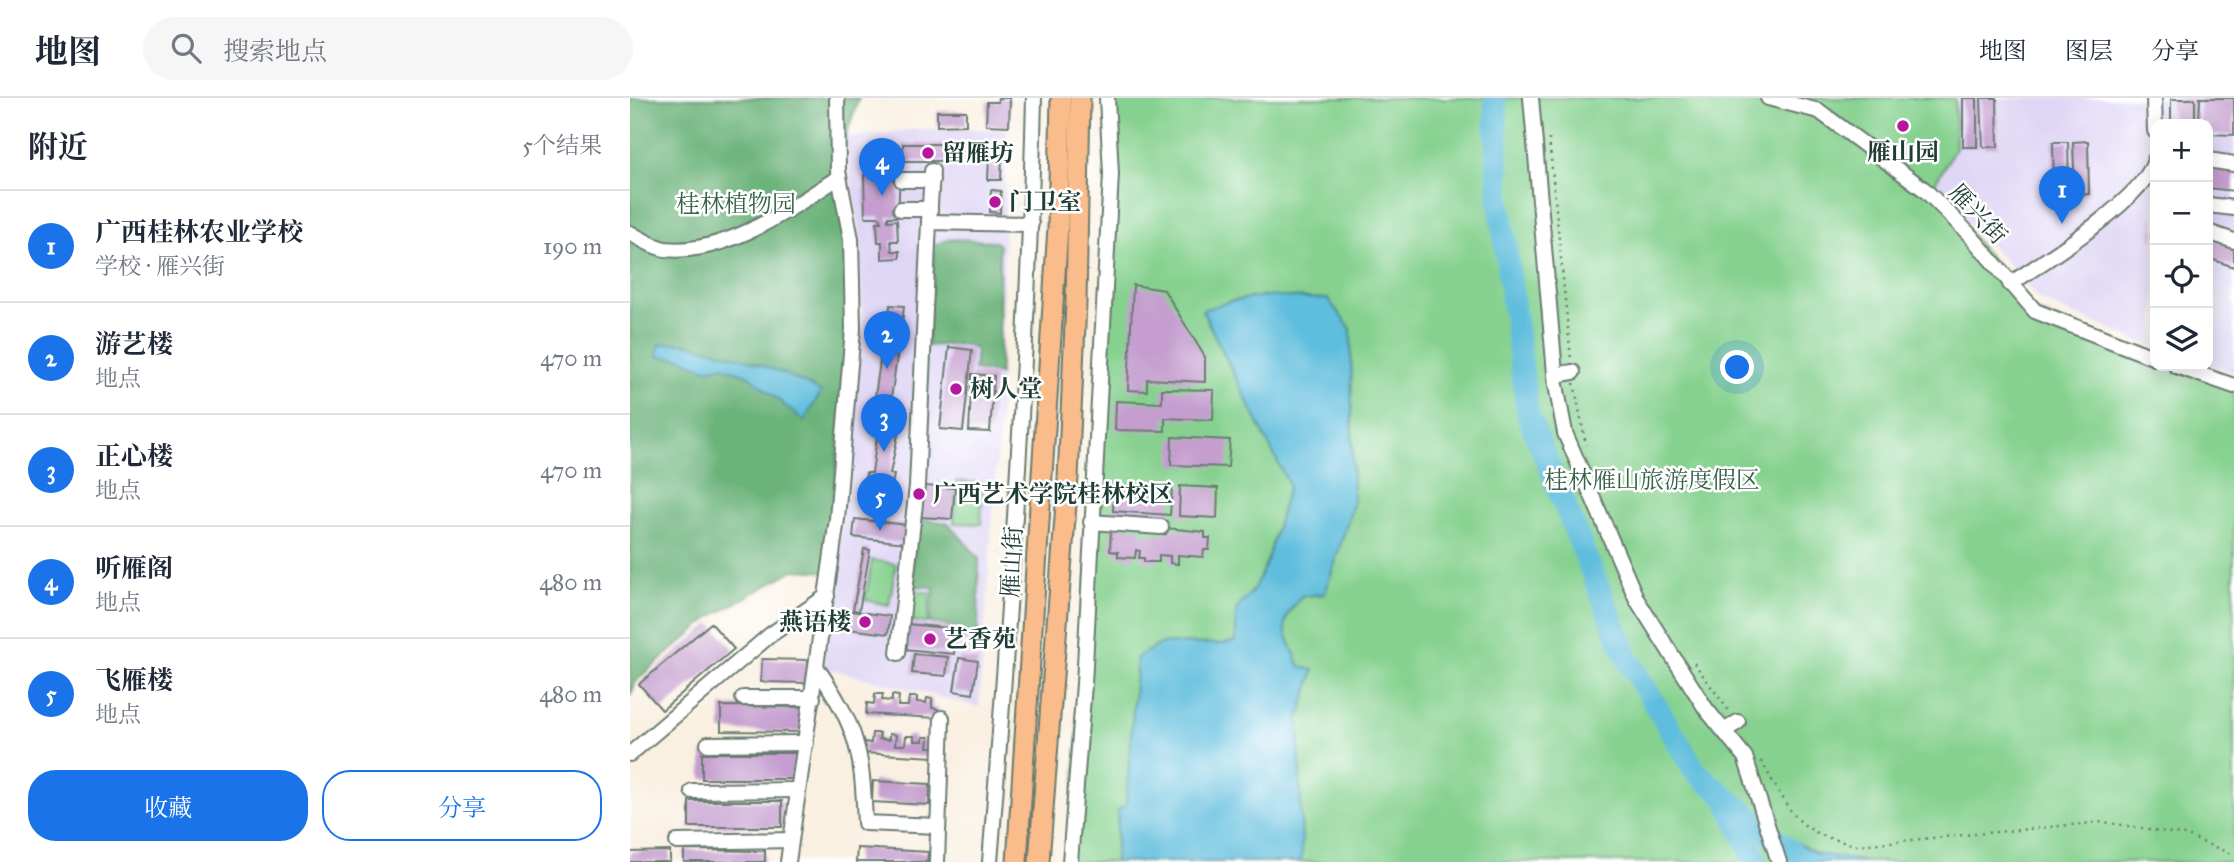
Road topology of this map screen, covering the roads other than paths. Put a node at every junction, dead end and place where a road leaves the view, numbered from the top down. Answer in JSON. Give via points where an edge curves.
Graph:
{"nodes":[{"id":1,"x":836,"y":98,"type":"edge"},
{"id":2,"x":1034,"y":98,"type":"edge"},
{"id":3,"x":1061,"y":98,"type":"edge"},
{"id":4,"x":1080,"y":98,"type":"edge"},
{"id":5,"x":1107,"y":98,"type":"edge"},
{"id":6,"x":1531,"y":98,"type":"edge"},
{"id":7,"x":1768,"y":98,"type":"edge"},
{"id":8,"x":2154,"y":98,"type":"edge"},
{"id":9,"x":2155,"y":119,"type":"edge"},
{"id":10,"x":2213,"y":161,"type":"edge"},
{"id":11,"x":2234,"y":163,"type":"edge"},
{"id":12,"x":2150,"y":168,"type":"edge"},
{"id":13,"x":839,"y":177,"type":"junction"},
{"id":14,"x":902,"y":180,"type":"dead end"},
{"id":15,"x":2213,"y":206,"type":"edge"},
{"id":16,"x":2234,"y":208,"type":"edge"},
{"id":17,"x":901,"y":209,"type":"dead end"},
{"id":18,"x":930,"y":216,"type":"junction"},
{"id":19,"x":1031,"y":224,"type":"junction"},
{"id":20,"x":630,"y":233,"type":"edge"},
{"id":21,"x":2213,"y":234,"type":"edge"},
{"id":22,"x":2234,"y":241,"type":"edge"},
{"id":23,"x":2010,"y":284,"type":"junction"},
{"id":24,"x":2150,"y":356,"type":"edge"},
{"id":25,"x":2190,"y":371,"type":"edge"},
{"id":26,"x":1573,"y":372,"type":"road end"},
{"id":27,"x":1555,"y":375,"type":"junction"},
{"id":28,"x":2234,"y":386,"type":"edge"},
{"id":29,"x":1090,"y":522,"type":"junction"},
{"id":30,"x":1161,"y":527,"type":"dead end"},
{"id":31,"x":827,"y":596,"type":"junction"},
{"id":32,"x":898,"y":653,"type":"dead end"},
{"id":33,"x":817,"y":668,"type":"junction"},
{"id":34,"x":743,"y":698,"type":"dead end"},
{"id":35,"x":813,"y":698,"type":"junction"},
{"id":36,"x":942,"y":718,"type":"dead end"},
{"id":37,"x":1738,"y":722,"type":"road end"},
{"id":38,"x":1724,"y":731,"type":"junction"},
{"id":39,"x":806,"y":743,"type":"junction"},
{"id":40,"x":708,"y":744,"type":"dead end"},
{"id":41,"x":630,"y":754,"type":"edge"},
{"id":42,"x":798,"y":790,"type":"junction"},
{"id":43,"x":692,"y":791,"type":"dead end"},
{"id":44,"x":938,"y":826,"type":"junction"},
{"id":45,"x":791,"y":840,"type":"junction"},
{"id":46,"x":677,"y":842,"type":"dead end"},
{"id":47,"x":788,"y":862,"type":"edge"},
{"id":48,"x":937,"y":862,"type":"edge"},
{"id":49,"x":990,"y":862,"type":"edge"},
{"id":50,"x":1017,"y":862,"type":"edge"},
{"id":51,"x":1039,"y":862,"type":"edge"},
{"id":52,"x":1070,"y":862,"type":"edge"},
{"id":53,"x":1779,"y":862,"type":"edge"}],
"edges":[{"from":1,"to":13,"type":"street"},
{"from":2,"to":19,"type":"street"},
{"from":3,"to":50,"type":"highway","name":"雁山街","via":[[1058,227]]},
{"from":4,"to":51,"type":"highway","name":"雁山街","via":[[1068,478]]},
{"from":5,"to":29,"type":"street","via":[[1111,174]]},
{"from":6,"to":27,"type":"street"},
{"from":7,"to":23,"type":"street","name":"雁兴街","via":[[1819,111],[1925,190]]},
{"from":8,"to":9,"type":"street"},
{"from":10,"to":11,"type":"street"},
{"from":12,"to":23,"type":"street","via":[[2092,230]]},
{"from":13,"to":20,"type":"street","via":[[767,223],[725,240],[663,249]]},
{"from":13,"to":31,"type":"street","via":[[851,239],[853,329]]},
{"from":14,"to":18,"type":"street","via":[[932,176]]},
{"from":15,"to":16,"type":"street"},
{"from":17,"to":18,"type":"street"},
{"from":18,"to":19,"type":"street"},
{"from":18,"to":32,"type":"street","via":[[917,486]]},
{"from":19,"to":49,"type":"street","via":[[1014,557]]},
{"from":21,"to":22,"type":"street"},
{"from":23,"to":24,"type":"street","name":"雁兴街","via":[[2035,311]]},
{"from":25,"to":28,"type":"street"},
{"from":26,"to":27,"type":"street"},
{"from":27,"to":38,"type":"street","via":[[1565,433],[1637,600]]},
{"from":29,"to":30,"type":"street"},
{"from":29,"to":52,"type":"street","via":[[1084,684]]},
{"from":31,"to":33,"type":"street"},
{"from":31,"to":41,"type":"street","via":[[770,635]]},
{"from":33,"to":35,"type":"street"},
{"from":33,"to":44,"type":"street","via":[[844,710],[859,747],[865,823]]},
{"from":34,"to":35,"type":"street"},
{"from":35,"to":39,"type":"street"},
{"from":36,"to":44,"type":"street"},
{"from":37,"to":38,"type":"street"},
{"from":38,"to":53,"type":"street","via":[[1745,757]]},
{"from":39,"to":40,"type":"street"},
{"from":39,"to":42,"type":"street"},
{"from":42,"to":43,"type":"street"},
{"from":42,"to":45,"type":"street"},
{"from":44,"to":48,"type":"street"},
{"from":45,"to":46,"type":"street"},
{"from":45,"to":47,"type":"street"}]}
